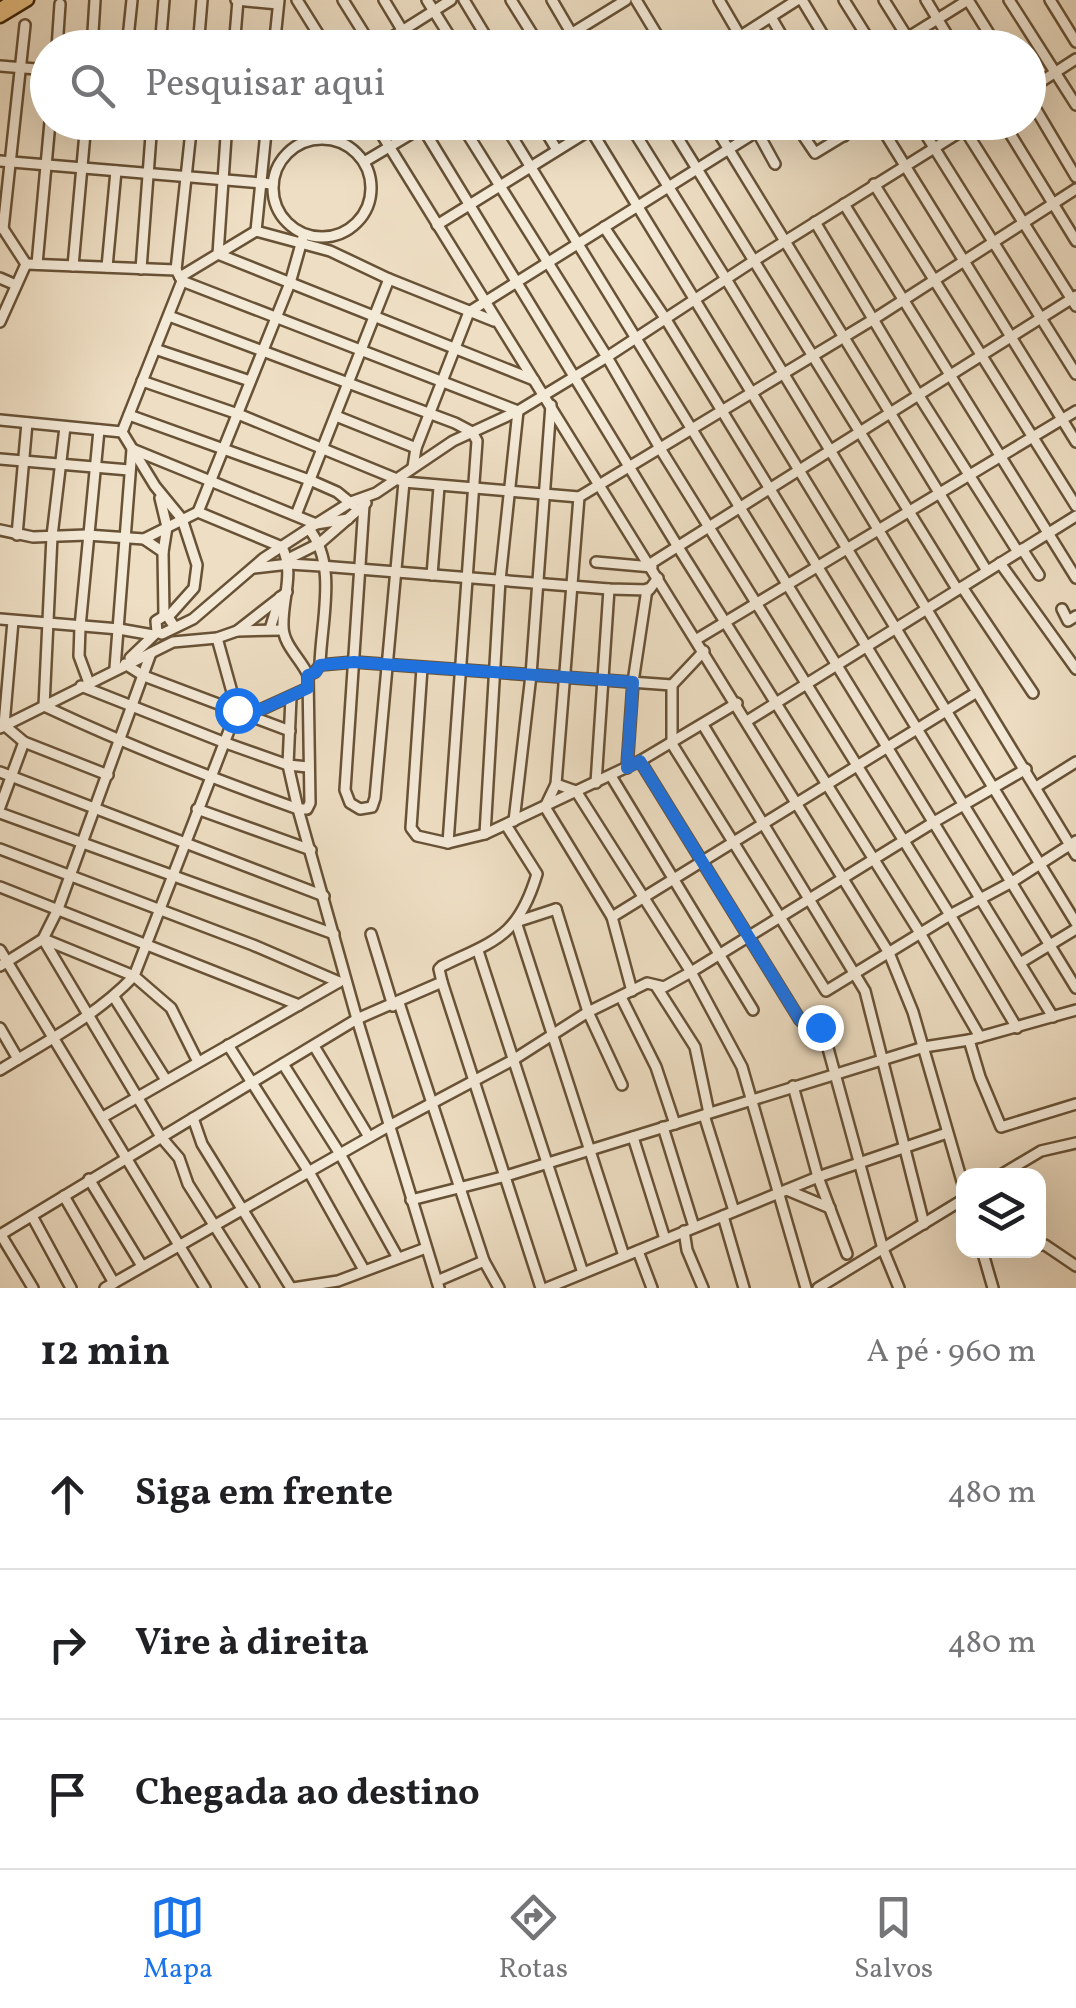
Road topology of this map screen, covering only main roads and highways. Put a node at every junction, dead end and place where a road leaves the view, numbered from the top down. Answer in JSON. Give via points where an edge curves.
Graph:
{"nodes":[{"id":1,"x":12,"y":0,"type":"edge"},
{"id":2,"x":28,"y":0,"type":"edge"},
{"id":3,"x":0,"y":8,"type":"edge"},
{"id":4,"x":0,"y":17,"type":"edge"}],
"edges":[{"from":1,"to":3,"type":"main road"},
{"from":2,"to":4,"type":"main road"}]}
